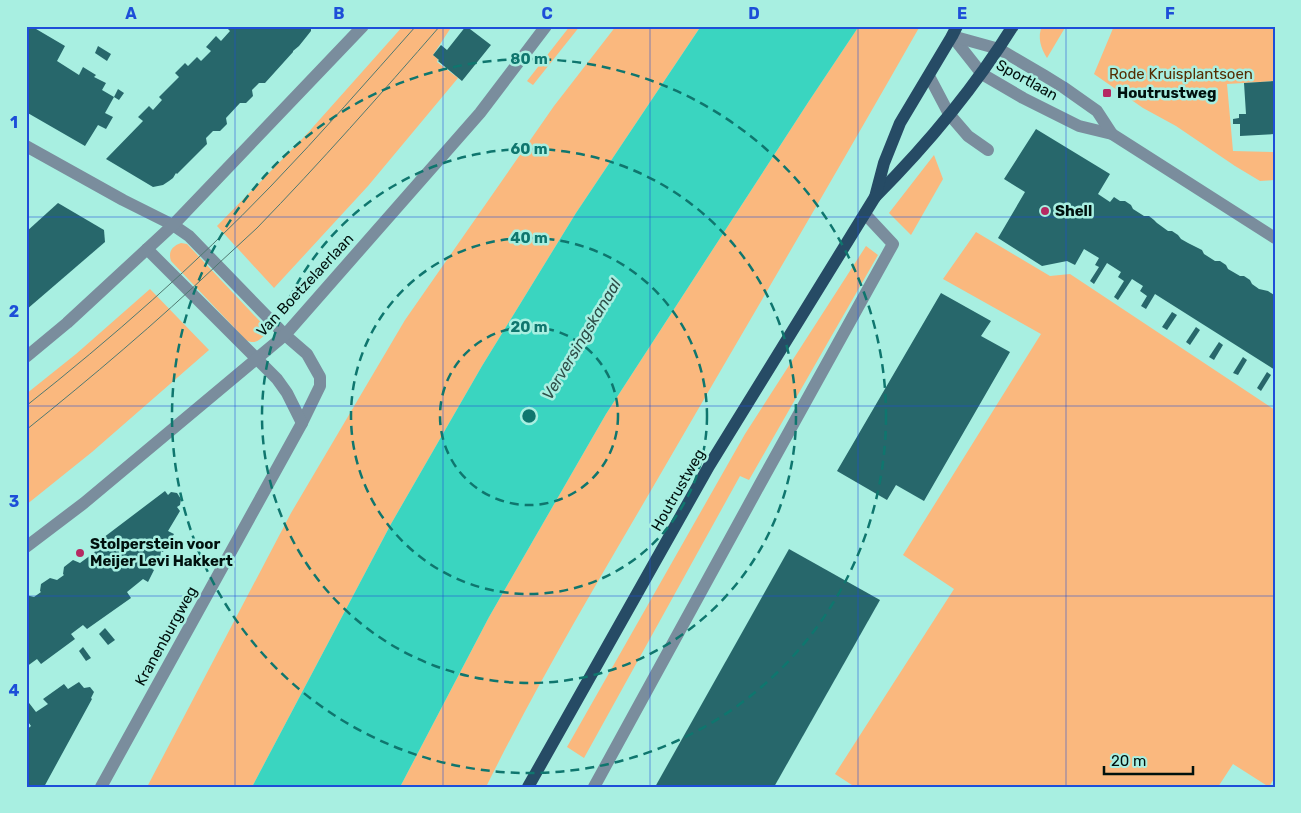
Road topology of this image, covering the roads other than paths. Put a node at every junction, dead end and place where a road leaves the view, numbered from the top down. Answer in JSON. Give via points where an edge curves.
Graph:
{"nodes":[{"id":1,"x":363,"y":26,"type":"edge"},
{"id":2,"x":546,"y":26,"type":"edge"},
{"id":3,"x":1013,"y":26,"type":"edge"},
{"id":4,"x":955,"y":31,"type":"edge"},
{"id":5,"x":999,"y":49,"type":"junction"},
{"id":6,"x":982,"y":74,"type":"junction"},
{"id":7,"x":929,"y":76,"type":"junction"},
{"id":8,"x":949,"y":114,"type":"junction"},
{"id":9,"x":1112,"y":134,"type":"junction"},
{"id":10,"x":26,"y":146,"type":"edge"},
{"id":11,"x":988,"y":150,"type":"dead end"},
{"id":12,"x":875,"y":197,"type":"junction"},
{"id":13,"x":865,"y":214,"type":"junction"},
{"id":14,"x":173,"y":225,"type":"junction"},
{"id":15,"x":1275,"y":238,"type":"edge"},
{"id":16,"x":148,"y":249,"type":"junction"},
{"id":17,"x":285,"y":335,"type":"junction"},
{"id":18,"x":26,"y":357,"type":"edge"},
{"id":19,"x":256,"y":359,"type":"junction"},
{"id":20,"x":302,"y":423,"type":"junction"},
{"id":21,"x":26,"y":547,"type":"edge"},
{"id":22,"x":101,"y":787,"type":"edge"},
{"id":23,"x":528,"y":787,"type":"edge"},
{"id":24,"x":594,"y":787,"type":"edge"}],
"edges":[{"from":1,"to":14,"type":"street"},
{"from":2,"to":17,"type":"street","name":"Van Boetzelaerlaan","via":[[480,113]]},
{"from":3,"to":5,"type":"main road","name":"Houtrustweg"},
{"from":4,"to":5,"type":"street","name":"Sportlaan"},
{"from":4,"to":6,"type":"street","name":"Sportlaan"},
{"from":4,"to":7,"type":"main road","name":"Houtrustweg"},
{"from":5,"to":6,"type":"main road","name":"Houtrustweg"},
{"from":5,"to":9,"type":"street","name":"Sportlaan","via":[[1097,111]]},
{"from":6,"to":8,"type":"main road","name":"Houtrustweg"},
{"from":6,"to":9,"type":"street","name":"Sportlaan","via":[[1079,126]]},
{"from":7,"to":8,"type":"street"},
{"from":7,"to":12,"type":"main road","name":"Houtrustweg","via":[[900,123],[884,162]]},
{"from":8,"to":11,"type":"street","via":[[968,136]]},
{"from":8,"to":12,"type":"main road","name":"Houtrustweg"},
{"from":9,"to":15,"type":"street","name":"Sportlaan"},
{"from":10,"to":14,"type":"street","name":"Kranenburgweg"},
{"from":12,"to":13,"type":"main road","name":"Houtrustweg"},
{"from":13,"to":23,"type":"main road","name":"Houtrustweg","via":[[709,466]]},
{"from":13,"to":24,"type":"street","via":[[893,244]]},
{"from":14,"to":16,"type":"street"},
{"from":14,"to":17,"type":"street","name":"Kranenburgweg","via":[[189,236]]},
{"from":16,"to":18,"type":"street"},
{"from":16,"to":19,"type":"street"},
{"from":17,"to":19,"type":"street","name":"Van Boetzelaerlaan"},
{"from":17,"to":20,"type":"street","name":"Kranenburgweg","via":[[307,354],[320,377],[320,386]]},
{"from":19,"to":20,"type":"street","via":[[277,379]]},
{"from":19,"to":21,"type":"street","name":"Van Boetzelaerlaan"},
{"from":20,"to":22,"type":"street","name":"Kranenburgweg"}]}
